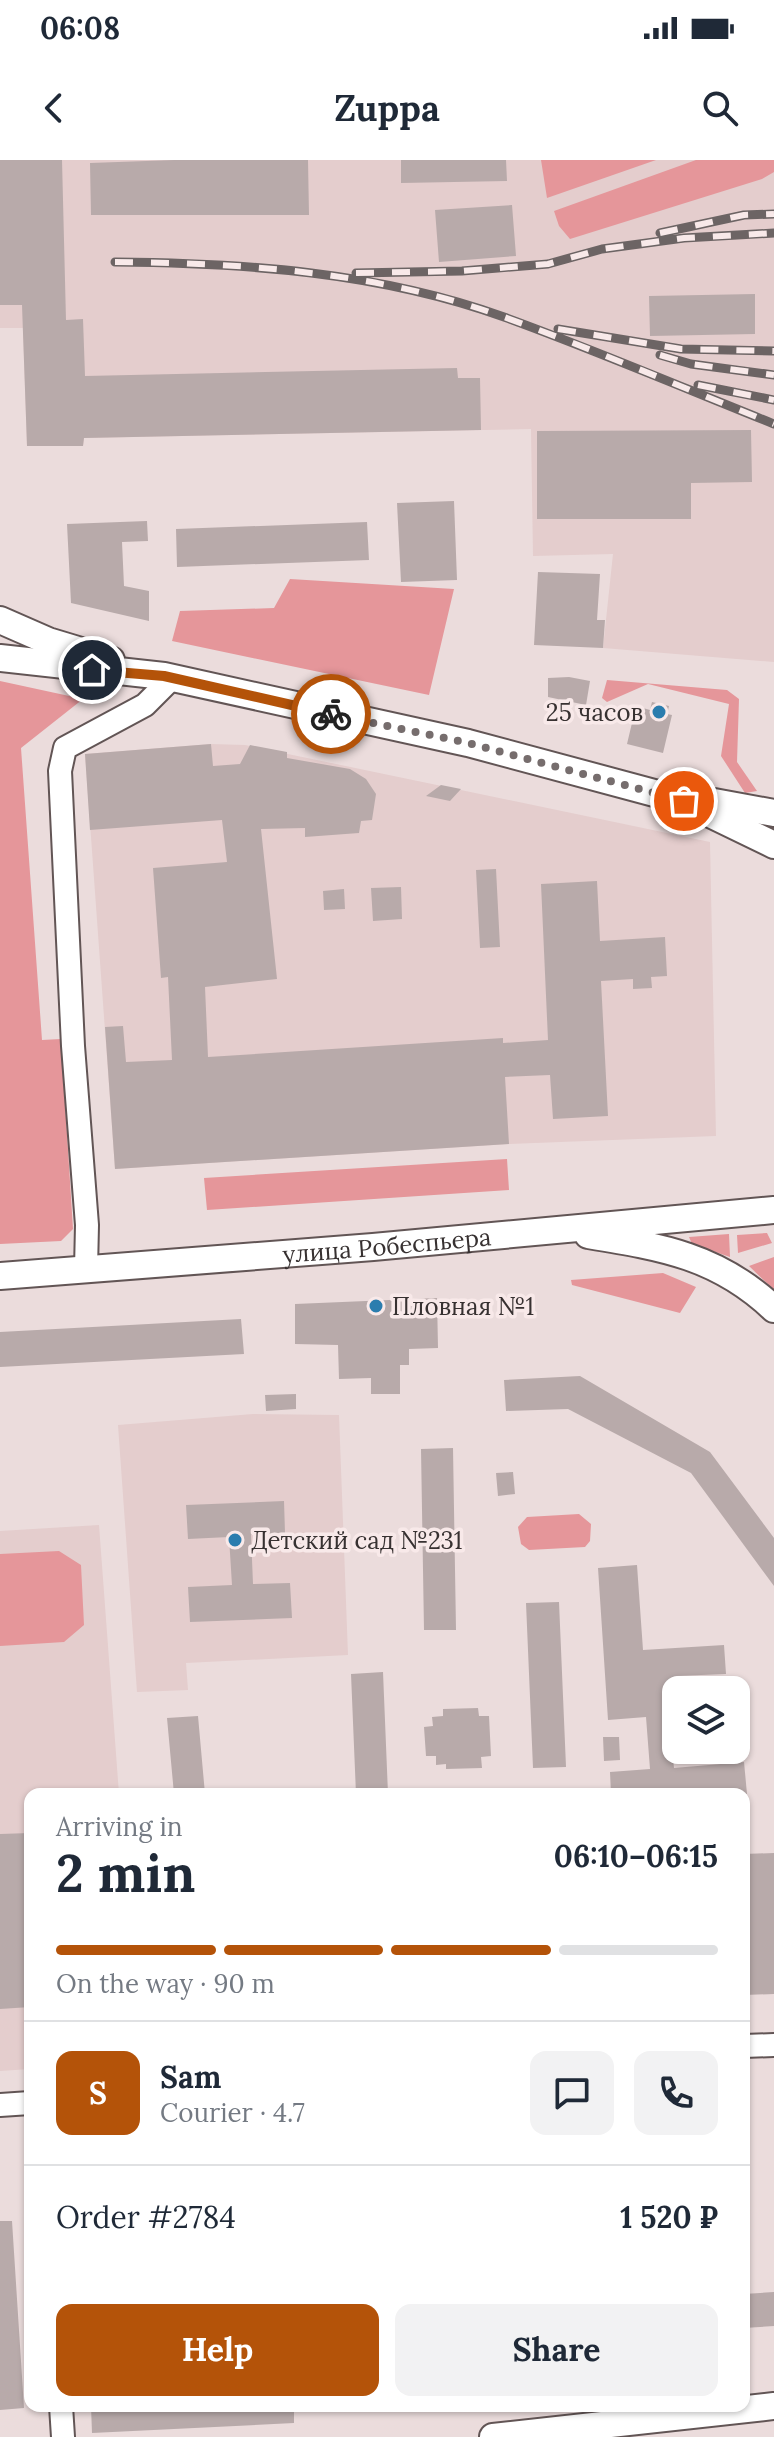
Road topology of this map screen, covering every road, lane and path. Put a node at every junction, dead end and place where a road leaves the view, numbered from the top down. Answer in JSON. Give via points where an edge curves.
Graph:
{"nodes":[{"id":1,"x":0,"y":620,"type":"edge"},
{"id":2,"x":0,"y":658,"type":"edge"},
{"id":3,"x":168,"y":677,"type":"junction"},
{"id":4,"x":684,"y":801,"type":"junction"},
{"id":5,"x":774,"y":813,"type":"edge"},
{"id":6,"x":774,"y":845,"type":"edge"},
{"id":7,"x":774,"y":1210,"type":"edge"},
{"id":8,"x":553,"y":1229,"type":"junction"},
{"id":9,"x":86,"y":1269,"type":"junction"},
{"id":10,"x":7,"y":1273,"type":"edge"},
{"id":11,"x":774,"y":1309,"type":"edge"},
{"id":12,"x":774,"y":2045,"type":"edge"},
{"id":13,"x":750,"y":2046,"type":"edge"},
{"id":14,"x":24,"y":2103,"type":"edge"},
{"id":15,"x":0,"y":2105,"type":"edge"},
{"id":16,"x":774,"y":2406,"type":"edge"},
{"id":17,"x":750,"y":2410,"type":"edge"},
{"id":18,"x":61,"y":2412,"type":"edge"},
{"id":19,"x":736,"y":2412,"type":"edge"},
{"id":20,"x":614,"y":2431,"type":"edge"},
{"id":21,"x":63,"y":2437,"type":"edge"},
{"id":22,"x":493,"y":2437,"type":"edge"}],
"edges":[{"from":1,"to":3,"type":"main road","via":[[48,641]]},
{"from":2,"to":3,"type":"main road"},
{"from":3,"to":4,"type":"main road","via":[[468,743]]},
{"from":3,"to":9,"type":"street","via":[[145,705],[65,748],[60,771]]},
{"from":4,"to":5,"type":"main road"},
{"from":4,"to":6,"type":"main road"},
{"from":7,"to":8,"type":"main road","name":"улица Робеспьера"},
{"from":8,"to":9,"type":"main road","name":"улица Робеспьера"},
{"from":8,"to":11,"type":"main road","via":[[646,1245],[731,1273]]},
{"from":9,"to":10,"type":"main road","name":"улица Робеспьера"},
{"from":12,"to":13,"type":"street"},
{"from":14,"to":15,"type":"street"},
{"from":16,"to":17,"type":"main road"},
{"from":18,"to":21,"type":"street"},
{"from":19,"to":20,"type":"main road"},
{"from":20,"to":22,"type":"main road"}]}
